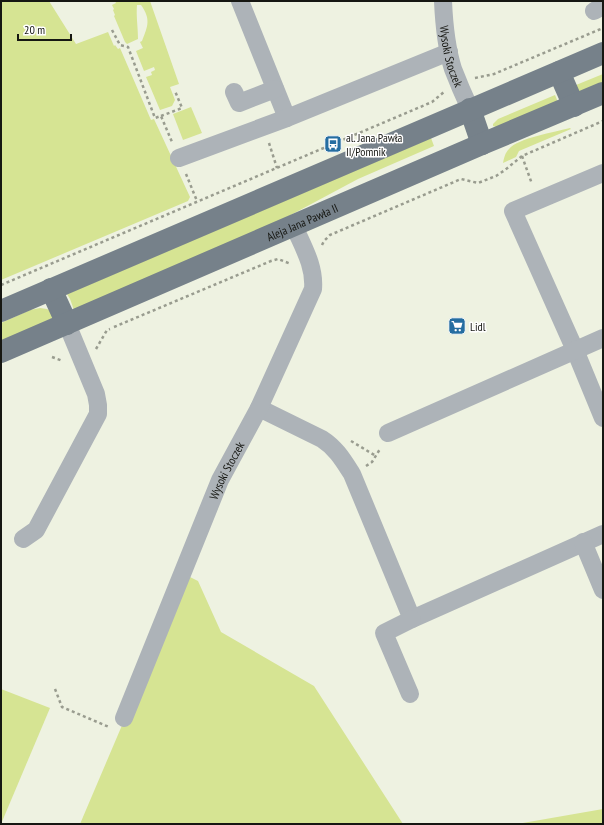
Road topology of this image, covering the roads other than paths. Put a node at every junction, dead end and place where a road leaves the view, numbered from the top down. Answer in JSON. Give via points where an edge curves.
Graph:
{"nodes":[{"id":1,"x":241,"y":1,"type":"edge"},
{"id":2,"x":442,"y":1,"type":"edge"},
{"id":3,"x":449,"y":52,"type":"junction"},
{"id":4,"x":603,"y":53,"type":"edge"},
{"id":5,"x":559,"y":72,"type":"junction"},
{"id":6,"x":275,"y":89,"type":"junction"},
{"id":7,"x":234,"y":92,"type":"dead end"},
{"id":8,"x":603,"y":94,"type":"edge"},
{"id":9,"x":574,"y":106,"type":"junction"},
{"id":10,"x":470,"y":109,"type":"junction"},
{"id":11,"x":287,"y":118,"type":"junction"},
{"id":12,"x":482,"y":144,"type":"junction"},
{"id":13,"x":179,"y":158,"type":"road end"},
{"id":14,"x":603,"y":173,"type":"edge"},
{"id":15,"x":294,"y":226,"type":"junction"},
{"id":16,"x":51,"y":289,"type":"junction"},
{"id":17,"x":1,"y":311,"type":"edge"},
{"id":18,"x":67,"y":324,"type":"junction"},
{"id":19,"x":603,"y":338,"type":"edge"},
{"id":20,"x":575,"y":350,"type":"junction"},
{"id":21,"x":1,"y":352,"type":"edge"},
{"id":22,"x":258,"y":408,"type":"junction"},
{"id":23,"x":603,"y":418,"type":"edge"},
{"id":24,"x":388,"y":433,"type":"road end"},
{"id":25,"x":603,"y":534,"type":"edge"},
{"id":26,"x":23,"y":539,"type":"dead end"},
{"id":27,"x":583,"y":542,"type":"junction"},
{"id":28,"x":603,"y":590,"type":"edge"},
{"id":29,"x":412,"y":619,"type":"junction"},
{"id":30,"x":410,"y":694,"type":"dead end"},
{"id":31,"x":124,"y":718,"type":"road end"}],
"edges":[{"from":1,"to":6,"type":"street"},
{"from":2,"to":3,"type":"street","name":"Wysoki Stoczek"},
{"from":3,"to":10,"type":"street","name":"Wysoki Stoczek","via":[[453,69]]},
{"from":3,"to":11,"type":"street"},
{"from":4,"to":5,"type":"main road"},
{"from":5,"to":9,"type":"main road"},
{"from":5,"to":10,"type":"main road"},
{"from":6,"to":7,"type":"street","via":[[239,103]]},
{"from":6,"to":11,"type":"street"},
{"from":8,"to":9,"type":"main road","name":"Aleja Jana Pawła II"},
{"from":9,"to":12,"type":"main road","name":"Aleja Jana Pawła II"},
{"from":10,"to":12,"type":"main road"},
{"from":10,"to":16,"type":"main road"},
{"from":11,"to":13,"type":"street"},
{"from":12,"to":15,"type":"main road","name":"Aleja Jana Pawła II"},
{"from":14,"to":20,"type":"street","via":[[513,211]]},
{"from":15,"to":18,"type":"main road","name":"Aleja Jana Pawła II"},
{"from":15,"to":22,"type":"street","name":"Wysoki Stoczek","via":[[312,268],[313,289]]},
{"from":16,"to":17,"type":"main road"},
{"from":16,"to":18,"type":"main road"},
{"from":18,"to":21,"type":"main road","name":"Aleja Jana Pawła II"},
{"from":18,"to":26,"type":"street","via":[[96,394],[98,414],[36,530]]},
{"from":19,"to":20,"type":"street"},
{"from":20,"to":23,"type":"street"},
{"from":20,"to":24,"type":"street"},
{"from":22,"to":29,"type":"street","via":[[322,439],[343,459],[352,474]]},
{"from":22,"to":31,"type":"street","name":"Wysoki Stoczek","via":[[220,480]]},
{"from":25,"to":27,"type":"street"},
{"from":27,"to":28,"type":"street"},
{"from":27,"to":29,"type":"street"},
{"from":29,"to":30,"type":"street","via":[[384,633]]}]}
